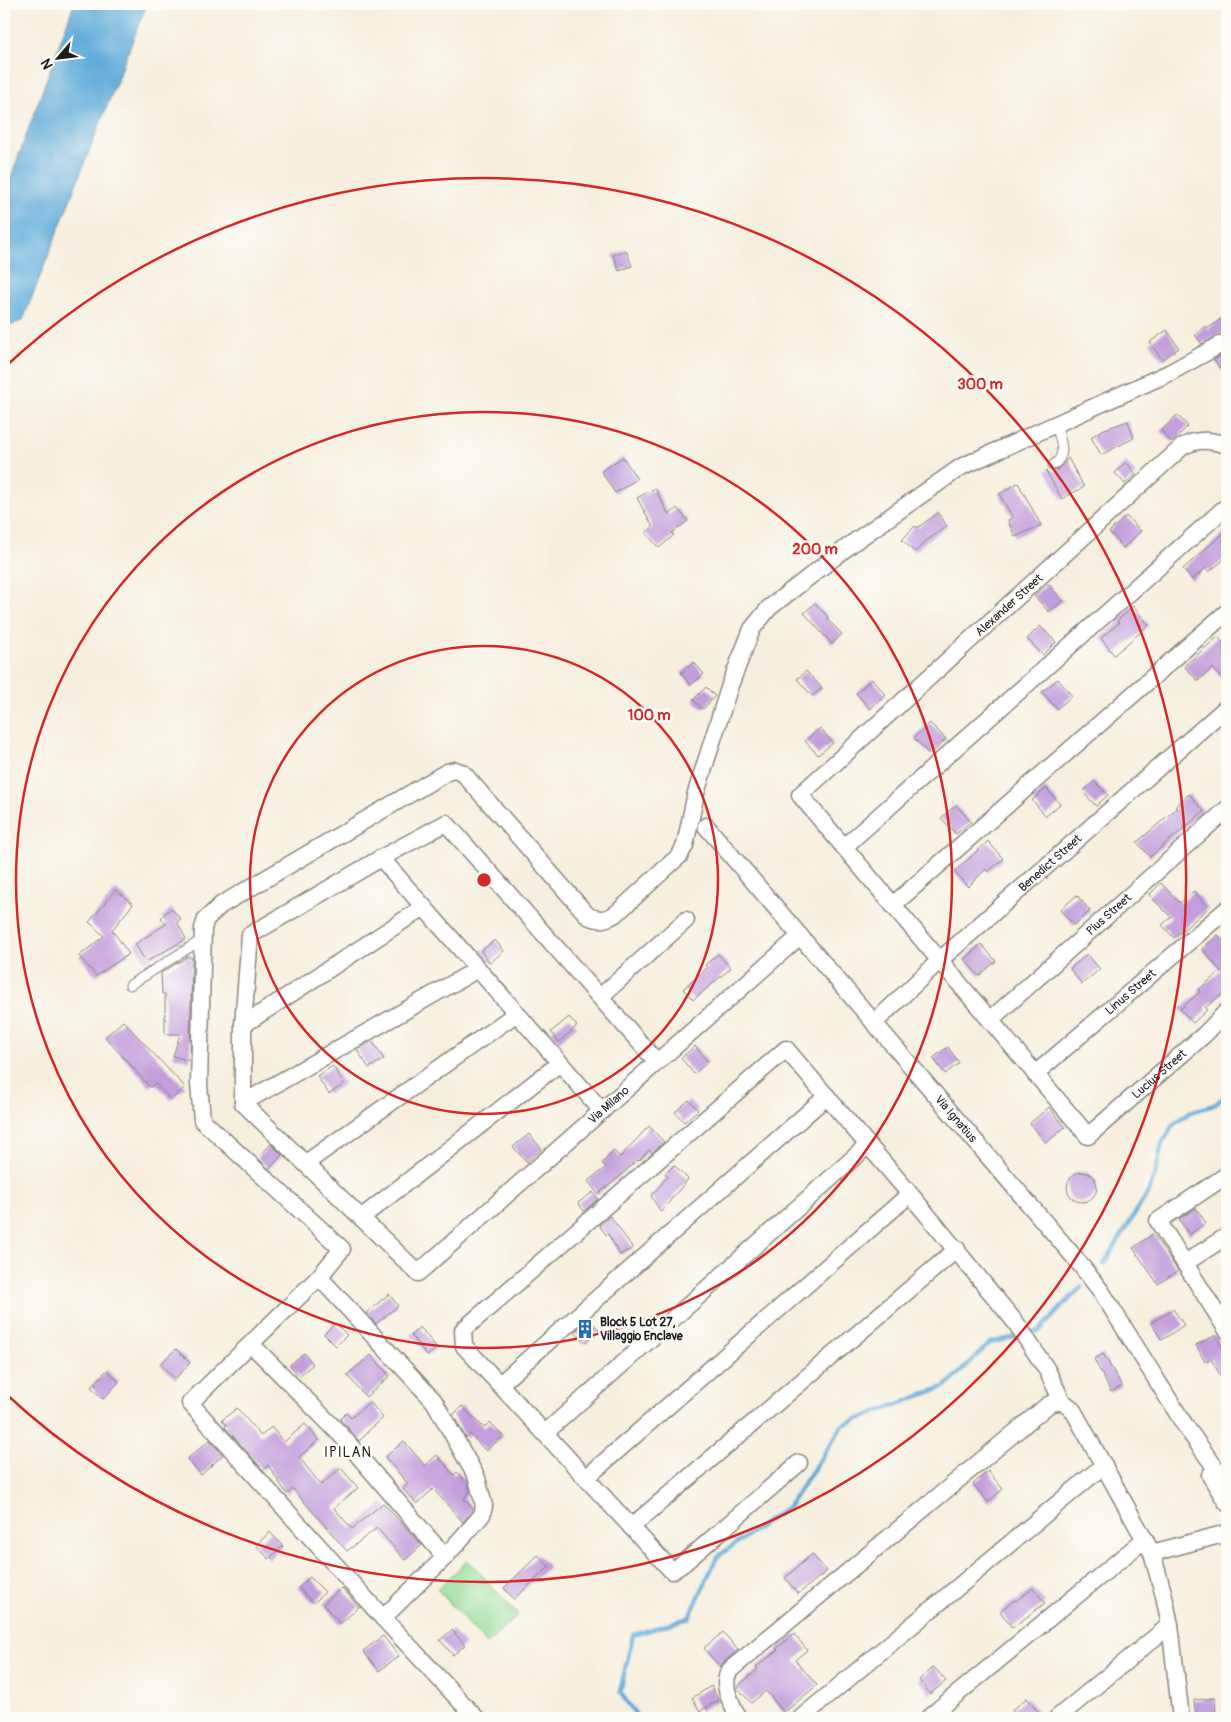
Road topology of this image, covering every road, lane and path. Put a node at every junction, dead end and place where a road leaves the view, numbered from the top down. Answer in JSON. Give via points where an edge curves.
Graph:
{"nodes":[{"id":1,"x":1227,"y":341,"type":"edge"},
{"id":2,"x":1056,"y":424,"type":"junction"},
{"id":3,"x":1227,"y":445,"type":"edge"},
{"id":4,"x":1053,"y":465,"type":"dead end"},
{"id":5,"x":1227,"y":506,"type":"edge"},
{"id":6,"x":1227,"y":612,"type":"edge"},
{"id":7,"x":1227,"y":707,"type":"edge"},
{"id":8,"x":1227,"y":809,"type":"edge"},
{"id":9,"x":706,"y":826,"type":"dead end"},
{"id":10,"x":844,"y":847,"type":"junction"},
{"id":11,"x":381,"y":858,"type":"junction"},
{"id":12,"x":893,"y":905,"type":"junction"},
{"id":13,"x":424,"y":907,"type":"junction"},
{"id":14,"x":1227,"y":909,"type":"edge"},
{"id":15,"x":686,"y":920,"type":"dead end"},
{"id":16,"x":800,"y":936,"type":"junction"},
{"id":17,"x":204,"y":939,"type":"junction"},
{"id":18,"x":940,"y":960,"type":"junction"},
{"id":19,"x":478,"y":969,"type":"junction"},
{"id":20,"x":130,"y":985,"type":"dead end"},
{"id":21,"x":600,"y":997,"type":"junction"},
{"id":22,"x":1227,"y":1011,"type":"edge"},
{"id":23,"x":517,"y":1013,"type":"junction"},
{"id":24,"x":990,"y":1020,"type":"junction"},
{"id":25,"x":874,"y":1023,"type":"junction"},
{"id":26,"x":243,"y":1025,"type":"junction"},
{"id":27,"x":657,"y":1062,"type":"junction"},
{"id":28,"x":560,"y":1063,"type":"junction"},
{"id":29,"x":1036,"y":1074,"type":"junction"},
{"id":30,"x":827,"y":1096,"type":"junction"},
{"id":31,"x":243,"y":1103,"type":"junction"},
{"id":32,"x":602,"y":1111,"type":"junction"},
{"id":33,"x":868,"y":1145,"type":"junction"},
{"id":34,"x":306,"y":1163,"type":"junction"},
{"id":35,"x":1227,"y":1175,"type":"edge"},
{"id":36,"x":910,"y":1194,"type":"junction"},
{"id":37,"x":362,"y":1217,"type":"junction"},
{"id":38,"x":1227,"y":1236,"type":"edge"},
{"id":39,"x":957,"y":1249,"type":"junction"},
{"id":40,"x":1186,"y":1264,"type":"junction"},
{"id":41,"x":319,"y":1277,"type":"junction"},
{"id":42,"x":1225,"y":1322,"type":"edge"},
{"id":43,"x":251,"y":1344,"type":"junction"},
{"id":44,"x":500,"y":1384,"type":"junction"},
{"id":45,"x":1062,"y":1401,"type":"junction"},
{"id":46,"x":1186,"y":1427,"type":"junction"},
{"id":47,"x":544,"y":1433,"type":"junction"},
{"id":48,"x":799,"y":1463,"type":"dead end"},
{"id":49,"x":1104,"y":1464,"type":"junction"},
{"id":50,"x":586,"y":1478,"type":"junction"},
{"id":51,"x":1227,"y":1484,"type":"edge"},
{"id":52,"x":1227,"y":1503,"type":"edge"},
{"id":53,"x":631,"y":1527,"type":"junction"},
{"id":54,"x":1225,"y":1535,"type":"edge"},
{"id":55,"x":1149,"y":1546,"type":"junction"},
{"id":56,"x":445,"y":1557,"type":"junction"},
{"id":57,"x":382,"y":1618,"type":"junction"},
{"id":58,"x":1170,"y":1625,"type":"junction"},
{"id":59,"x":476,"y":1718,"type":"edge"},
{"id":60,"x":738,"y":1718,"type":"edge"},
{"id":61,"x":801,"y":1718,"type":"edge"},
{"id":62,"x":928,"y":1718,"type":"edge"},
{"id":63,"x":1057,"y":1718,"type":"edge"},
{"id":64,"x":1181,"y":1718,"type":"edge"}],
"edges":[{"from":1,"to":2,"type":"street","via":[[1169,373]]},
{"from":2,"to":4,"type":"lane","via":[[1063,450],[1060,460]]},
{"from":2,"to":17,"type":"street","via":[[961,467],[854,542],[764,614],[752,629],[728,693],[680,855],[608,919],[588,916],[463,773],[455,770],[221,905],[206,919]]},
{"from":3,"to":10,"type":"street","name":"Alexander Street","via":[[1202,440],[1182,447],[800,795]]},
{"from":5,"to":10,"type":"street"},
{"from":6,"to":12,"type":"street"},
{"from":7,"to":18,"type":"street","name":"Benedict Street"},
{"from":8,"to":24,"type":"street","name":"Pius Street"},
{"from":9,"to":16,"type":"street","name":"Via Ignatius"},
{"from":10,"to":12,"type":"street"},
{"from":11,"to":13,"type":"street"},
{"from":11,"to":21,"type":"street","via":[[446,823]]},
{"from":11,"to":26,"type":"street","via":[[250,935]]},
{"from":12,"to":18,"type":"street"},
{"from":13,"to":19,"type":"street"},
{"from":13,"to":26,"type":"street"},
{"from":14,"to":29,"type":"street","name":"Linus Street"},
{"from":15,"to":21,"type":"street"},
{"from":16,"to":25,"type":"street","name":"Via Ignatius"},
{"from":16,"to":27,"type":"street","name":"Via Milano"},
{"from":17,"to":20,"type":"lane"},
{"from":17,"to":41,"type":"street","via":[[199,1084],[202,1120],[342,1249]]},
{"from":18,"to":24,"type":"street"},
{"from":18,"to":25,"type":"street","name":"Benedict Street"},
{"from":19,"to":23,"type":"street"},
{"from":19,"to":31,"type":"street"},
{"from":21,"to":27,"type":"street"},
{"from":22,"to":29,"type":"street","name":"Lucius Street","via":[[1088,1136]]},
{"from":23,"to":28,"type":"street"},
{"from":23,"to":34,"type":"street"},
{"from":24,"to":29,"type":"street"},
{"from":25,"to":46,"type":"street","name":"Via Ignatius","via":[[1101,1291]]},
{"from":26,"to":31,"type":"street"},
{"from":27,"to":32,"type":"street","name":"Via Milano"},
{"from":28,"to":32,"type":"street"},
{"from":28,"to":37,"type":"street"},
{"from":30,"to":33,"type":"street"},
{"from":30,"to":44,"type":"street"},
{"from":30,"to":44,"type":"street","via":[[786,1049],[464,1330],[464,1346]]},
{"from":31,"to":34,"type":"street"},
{"from":32,"to":37,"type":"street","name":"Via Milano","via":[[418,1273]]},
{"from":33,"to":36,"type":"street"},
{"from":33,"to":47,"type":"street"},
{"from":34,"to":37,"type":"street"},
{"from":35,"to":40,"type":"street","via":[[1158,1221]]},
{"from":36,"to":39,"type":"street"},
{"from":36,"to":50,"type":"street"},
{"from":38,"to":40,"type":"street"},
{"from":39,"to":45,"type":"street","via":[[1016,1323],[1047,1370]]},
{"from":39,"to":53,"type":"street"},
{"from":40,"to":42,"type":"street"},
{"from":41,"to":43,"type":"street"},
{"from":41,"to":56,"type":"street","via":[[434,1401],[477,1478],[484,1506],[482,1515]]},
{"from":43,"to":56,"type":"street","via":[[340,1434]]},
{"from":43,"to":57,"type":"street","via":[[190,1403]]},
{"from":44,"to":47,"type":"street"},
{"from":45,"to":49,"type":"street","via":[[1069,1404]]},
{"from":45,"to":60,"type":"street","via":[[1048,1405],[737,1664],[726,1676],[725,1683]]},
{"from":46,"to":51,"type":"street","name":"Via Ignatius"},
{"from":46,"to":52,"type":"street","name":"Via Ignatius","via":[[1203,1464]]},
{"from":47,"to":50,"type":"street"},
{"from":48,"to":53,"type":"street","via":[[672,1571]]},
{"from":49,"to":55,"type":"street"},
{"from":49,"to":61,"type":"street"},
{"from":50,"to":53,"type":"street"},
{"from":54,"to":55,"type":"street"},
{"from":55,"to":58,"type":"street"},
{"from":55,"to":62,"type":"street"},
{"from":56,"to":57,"type":"street"},
{"from":57,"to":59,"type":"street"},
{"from":58,"to":63,"type":"street"},
{"from":58,"to":64,"type":"street"}]}
